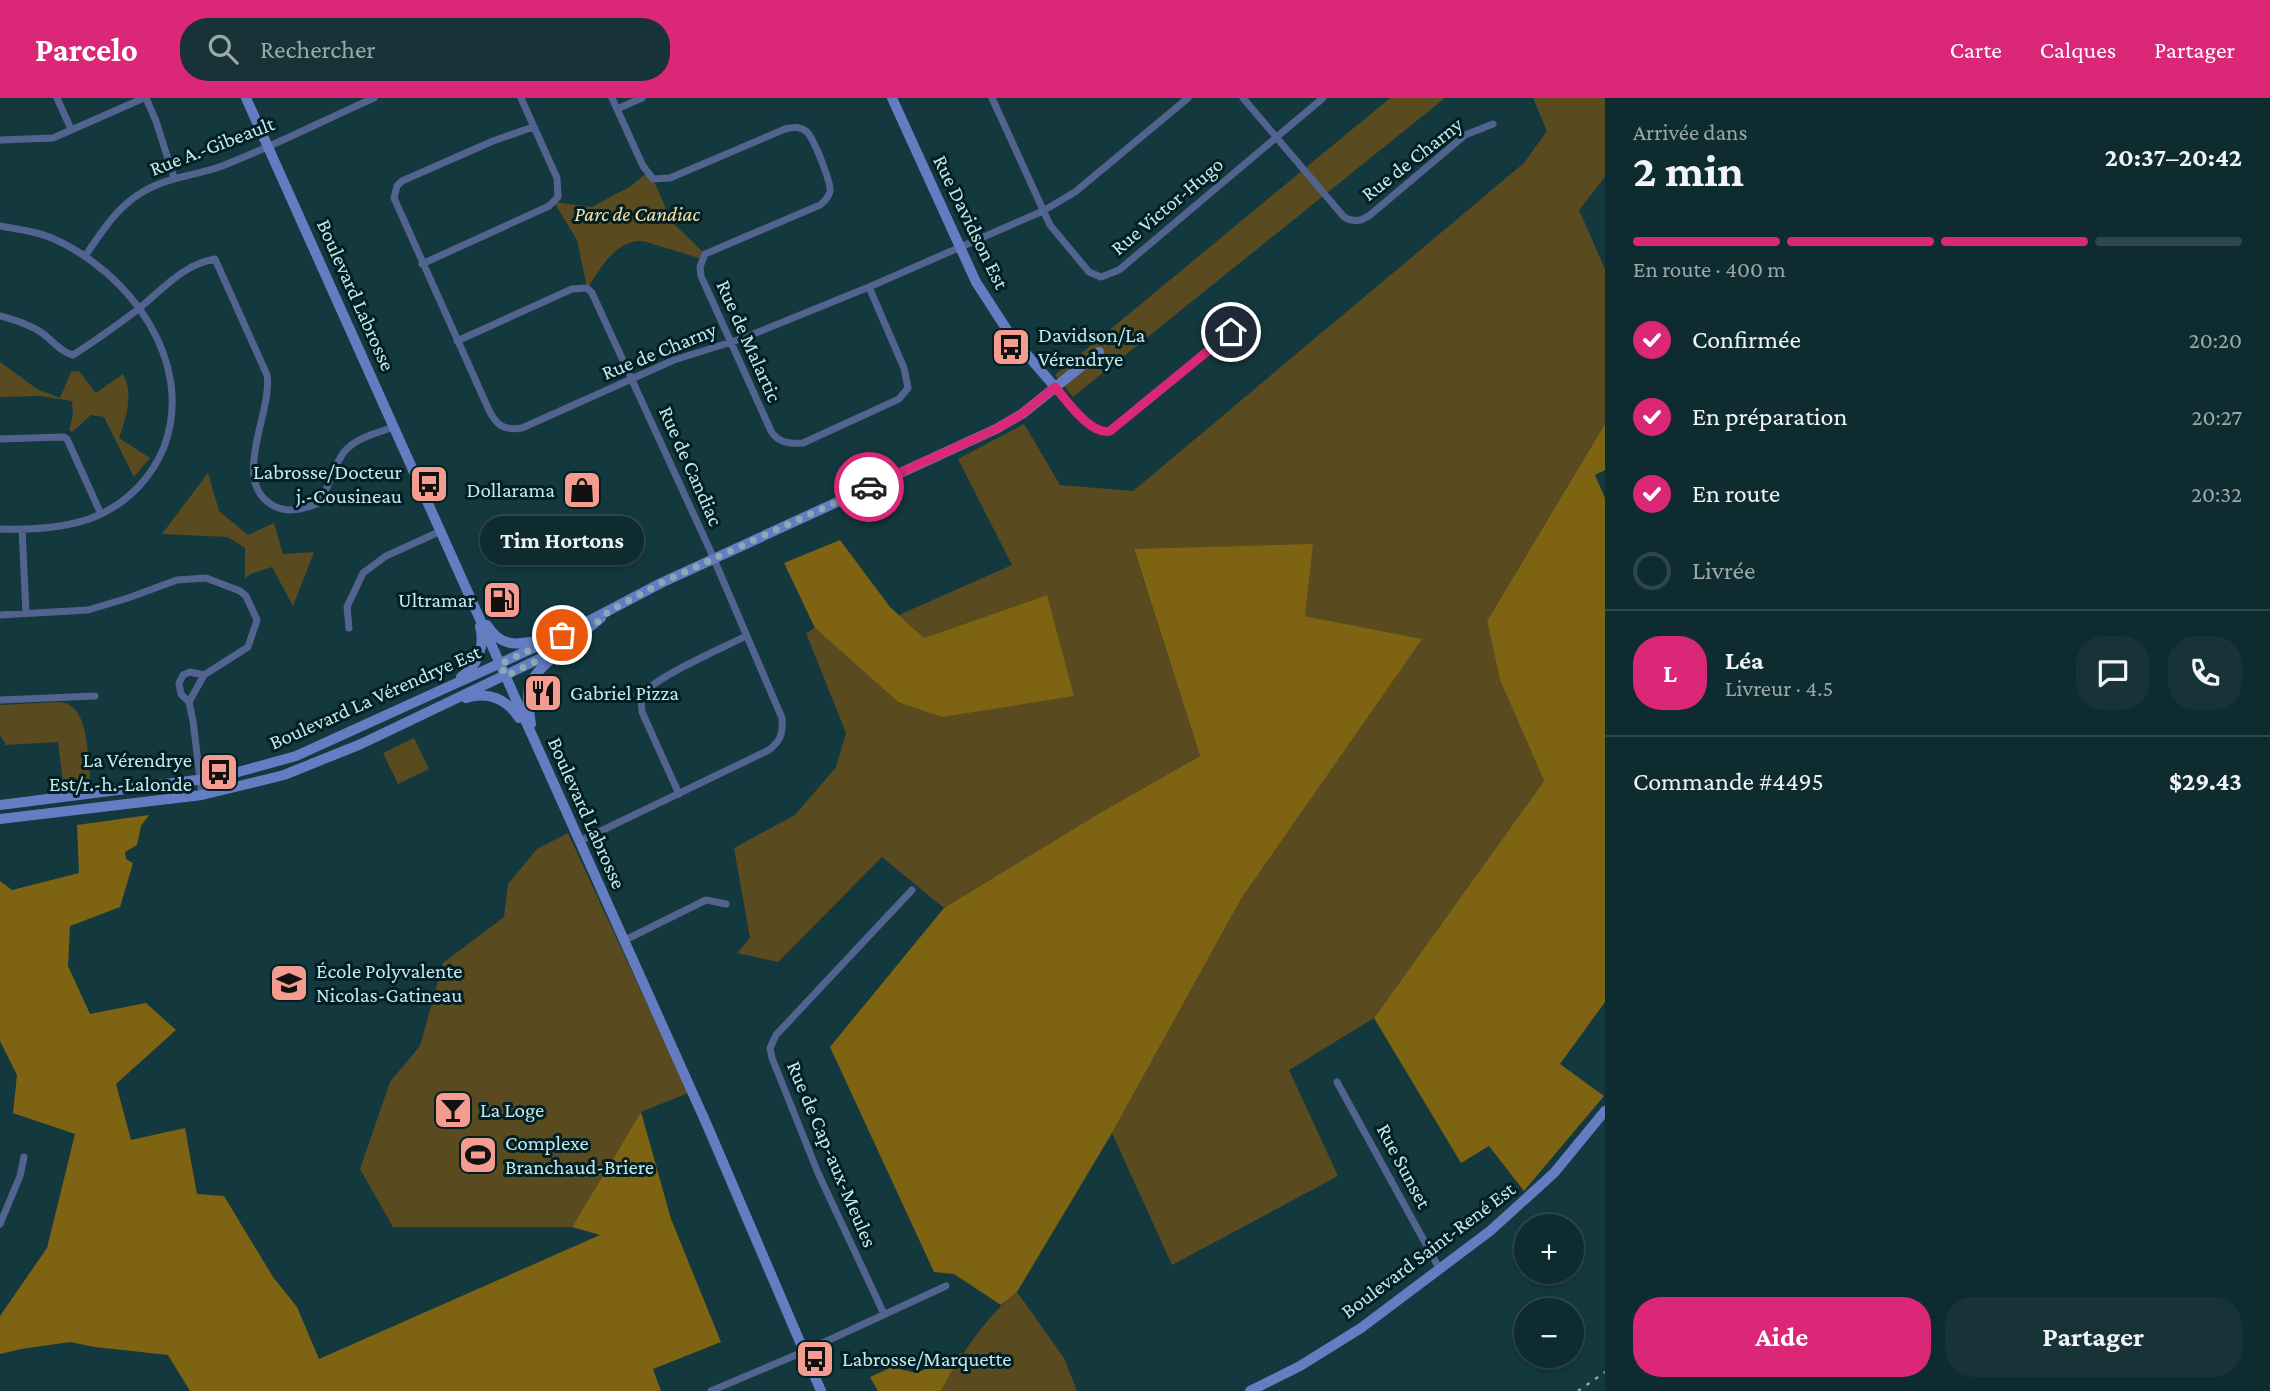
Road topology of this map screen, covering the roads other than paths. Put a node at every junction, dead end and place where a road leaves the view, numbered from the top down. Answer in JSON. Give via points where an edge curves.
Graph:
{"nodes":[{"id":1,"x":57,"y":98,"type":"edge"},
{"id":2,"x":145,"y":98,"type":"edge"},
{"id":3,"x":246,"y":98,"type":"edge"},
{"id":4,"x":374,"y":98,"type":"edge"},
{"id":5,"x":521,"y":98,"type":"edge"},
{"id":6,"x":612,"y":98,"type":"edge"},
{"id":7,"x":642,"y":98,"type":"edge"},
{"id":8,"x":892,"y":98,"type":"edge"},
{"id":9,"x":992,"y":98,"type":"edge"},
{"id":10,"x":1188,"y":98,"type":"edge"},
{"id":11,"x":1242,"y":98,"type":"edge"},
{"id":12,"x":1323,"y":98,"type":"edge"},
{"id":13,"x":354,"y":102,"type":"edge"},
{"id":14,"x":617,"y":108,"type":"junction"},
{"id":15,"x":1493,"y":124,"type":"dead end"},
{"id":16,"x":533,"y":127,"type":"junction"},
{"id":17,"x":71,"y":129,"type":"junction"},
{"id":18,"x":1275,"y":138,"type":"junction"},
{"id":19,"x":0,"y":140,"type":"edge"},
{"id":20,"x":268,"y":146,"type":"junction"},
{"id":21,"x":174,"y":178,"type":"junction"},
{"id":22,"x":1043,"y":211,"type":"junction"},
{"id":23,"x":0,"y":226,"type":"edge"},
{"id":24,"x":960,"y":249,"type":"junction"},
{"id":25,"x":85,"y":256,"type":"junction"},
{"id":26,"x":422,"y":264,"type":"junction"},
{"id":27,"x":869,"y":287,"type":"junction"},
{"id":28,"x":138,"y":309,"type":"junction"},
{"id":29,"x":0,"y":316,"type":"edge"},
{"id":30,"x":1251,"y":324,"type":"dead end"},
{"id":31,"x":457,"y":341,"type":"junction"},
{"id":32,"x":730,"y":342,"type":"junction"},
{"id":33,"x":1099,"y":352,"type":"dead end"},
{"id":34,"x":633,"y":380,"type":"junction"},
{"id":35,"x":1055,"y":387,"type":"junction"},
{"id":36,"x":394,"y":427,"type":"junction"},
{"id":37,"x":0,"y":439,"type":"edge"},
{"id":38,"x":101,"y":514,"type":"junction"},
{"id":39,"x":0,"y":529,"type":"edge"},
{"id":40,"x":22,"y":529,"type":"junction"},
{"id":41,"x":441,"y":531,"type":"junction"},
{"id":42,"x":713,"y":559,"type":"junction"},
{"id":43,"x":473,"y":602,"type":"junction"},
{"id":44,"x":609,"y":611,"type":"junction"},
{"id":45,"x":26,"y":613,"type":"junction"},
{"id":46,"x":0,"y":615,"type":"edge"},
{"id":47,"x":349,"y":628,"type":"dead end"},
{"id":48,"x":562,"y":635,"type":"junction"},
{"id":49,"x":746,"y":636,"type":"junction"},
{"id":50,"x":568,"y":645,"type":"junction"},
{"id":51,"x":500,"y":664,"type":"junction"},
{"id":52,"x":204,"y":675,"type":"junction"},
{"id":53,"x":506,"y":676,"type":"junction"},
{"id":54,"x":443,"y":690,"type":"junction"},
{"id":55,"x":94,"y":696,"type":"dead end"},
{"id":56,"x":0,"y":700,"type":"edge"},
{"id":57,"x":189,"y":702,"type":"junction"},
{"id":58,"x":441,"y":706,"type":"junction"},
{"id":59,"x":533,"y":739,"type":"junction"},
{"id":60,"x":199,"y":780,"type":"junction"},
{"id":61,"x":679,"y":794,"type":"junction"},
{"id":62,"x":202,"y":795,"type":"junction"},
{"id":63,"x":0,"y":805,"type":"edge"},
{"id":64,"x":0,"y":820,"type":"edge"},
{"id":65,"x":580,"y":841,"type":"junction"},
{"id":66,"x":912,"y":890,"type":"dead end"},
{"id":67,"x":726,"y":904,"type":"dead end"},
{"id":68,"x":624,"y":941,"type":"junction"},
{"id":69,"x":1338,"y":1082,"type":"dead end"},
{"id":70,"x":1605,"y":1111,"type":"edge"},
{"id":71,"x":24,"y":1157,"type":"dead end"},
{"id":72,"x":0,"y":1224,"type":"edge"},
{"id":73,"x":1438,"y":1268,"type":"junction"},
{"id":74,"x":946,"y":1286,"type":"dead end"},
{"id":75,"x":884,"y":1314,"type":"junction"},
{"id":76,"x":803,"y":1352,"type":"junction"},
{"id":77,"x":711,"y":1391,"type":"edge"},
{"id":78,"x":821,"y":1391,"type":"edge"},
{"id":79,"x":1250,"y":1391,"type":"edge"}],
"edges":[{"from":1,"to":17,"type":"street"},
{"from":2,"to":17,"type":"street"},
{"from":2,"to":21,"type":"street"},
{"from":3,"to":20,"type":"main road","name":"Boulevard Labrosse"},
{"from":4,"to":13,"type":"street","name":"Rue A.-Gibeault"},
{"from":5,"to":16,"type":"street"},
{"from":6,"to":14,"type":"street","name":"Rue de Malartic"},
{"from":7,"to":14,"type":"street"},
{"from":8,"to":24,"type":"main road","name":"Rue Davidson Est"},
{"from":9,"to":22,"type":"street"},
{"from":10,"to":22,"type":"street","name":"Rue de Charny","via":[[1075,192]]},
{"from":11,"to":18,"type":"street","name":"Rue de Charny"},
{"from":12,"to":18,"type":"street","name":"Rue Victor-Hugo"},
{"from":13,"to":20,"type":"street","name":"Rue A.-Gibeault"},
{"from":14,"to":32,"type":"street","name":"Rue de Malartic","via":[[643,166],[658,180],[785,129],[798,127],[811,139],[830,187],[826,200],[702,259],[701,276]]},
{"from":15,"to":18,"type":"street","name":"Rue de Charny","via":[[1465,135],[1357,221],[1344,217]]},
{"from":16,"to":26,"type":"street","via":[[559,185],[554,202]]},
{"from":16,"to":26,"type":"street","name":"Rue de Charny","via":[[397,186],[395,205]]},
{"from":17,"to":19,"type":"street","via":[[53,138]]},
{"from":18,"to":22,"type":"street","name":"Rue Victor-Hugo","via":[[1106,277],[1089,272]]},
{"from":20,"to":21,"type":"street","name":"Rue A.-Gibeault","via":[[220,167]]},
{"from":20,"to":36,"type":"main road","name":"Boulevard Labrosse"},
{"from":21,"to":25,"type":"street","name":"Rue A.-Gibeault","via":[[126,203]]},
{"from":22,"to":24,"type":"street","name":"Rue de Charny"},
{"from":23,"to":25,"type":"street","via":[[51,238]]},
{"from":24,"to":27,"type":"street","name":"Rue de Charny"},
{"from":24,"to":35,"type":"main road","name":"Rue Davidson Est","via":[[993,312]]},
{"from":25,"to":28,"type":"street"},
{"from":26,"to":31,"type":"street","name":"Rue de Charny"},
{"from":27,"to":32,"type":"street","name":"Rue de Charny"},
{"from":27,"to":32,"type":"street","name":"Rue de Malartic","via":[[908,388],[899,399],[803,443],[792,444],[774,436]]},
{"from":28,"to":29,"type":"street","via":[[74,355],[27,325]]},
{"from":28,"to":36,"type":"street","via":[[195,265],[215,259],[267,376],[253,476],[263,497],[278,509],[319,503],[350,445]]},
{"from":28,"to":38,"type":"street","via":[[165,354],[174,392],[172,418],[161,455],[149,475],[135,492]]},
{"from":30,"to":35,"type":"street","name":"Rue Davidson Est","via":[[1231,332],[1104,433],[1094,430]]},
{"from":31,"to":34,"type":"street","name":"Rue de Charny","via":[[494,420],[505,429],[522,428]]},
{"from":31,"to":34,"type":"street","name":"Rue de Candiac","via":[[572,289],[587,288],[599,304]]},
{"from":32,"to":34,"type":"street","name":"Rue de Charny","via":[[674,360]]},
{"from":33,"to":35,"type":"main road","name":"Boulevard La Vérendrye Est"},
{"from":34,"to":42,"type":"street","name":"Rue de Candiac"},
{"from":35,"to":42,"type":"main road","name":"Boulevard La Vérendrye Est","via":[[996,429]]},
{"from":36,"to":41,"type":"main road","name":"Boulevard Labrosse"},
{"from":37,"to":38,"type":"street","via":[[67,439]]},
{"from":38,"to":40,"type":"street","via":[[81,522]]},
{"from":39,"to":40,"type":"street"},
{"from":40,"to":45,"type":"street"},
{"from":41,"to":43,"type":"main road","name":"Boulevard Labrosse"},
{"from":41,"to":47,"type":"street","via":[[386,556],[363,573],[347,607]]},
{"from":42,"to":44,"type":"main road","name":"Boulevard La Vérendrye Est"},
{"from":42,"to":49,"type":"street","name":"Rue de Candiac"},
{"from":43,"to":48,"type":"main road","via":[[504,642],[516,645]]},
{"from":43,"to":51,"type":"main road","name":"Boulevard Labrosse"},
{"from":43,"to":54,"type":"main road","via":[[481,631],[479,656],[470,671]]},
{"from":44,"to":48,"type":"main road","name":"Boulevard La Vérendrye Est"},
{"from":44,"to":50,"type":"main road","name":"Boulevard La Vérendrye Est"},
{"from":45,"to":46,"type":"street"},
{"from":45,"to":52,"type":"street","via":[[88,610],[177,580],[206,578],[225,584],[246,596],[257,620],[248,647]]},
{"from":48,"to":51,"type":"main road","name":"Boulevard La Vérendrye Est"},
{"from":49,"to":61,"type":"street","name":"Rue de Candiac","via":[[782,718],[781,737],[769,750]]},
{"from":49,"to":61,"type":"street","via":[[660,679],[642,694],[642,712]]},
{"from":50,"to":53,"type":"main road","name":"Boulevard La Vérendrye Est"},
{"from":50,"to":59,"type":"main road","via":[[537,671],[528,685]]},
{"from":51,"to":53,"type":"main road","name":"Boulevard Labrosse"},
{"from":51,"to":54,"type":"main road","name":"Boulevard La Vérendrye Est"},
{"from":52,"to":57,"type":"street"},
{"from":52,"to":57,"type":"street","via":[[190,672],[178,683]]},
{"from":53,"to":58,"type":"main road","name":"Boulevard La Vérendrye Est"},
{"from":53,"to":59,"type":"main road","name":"Boulevard Labrosse"},
{"from":54,"to":60,"type":"main road","name":"Boulevard La Vérendrye Est","via":[[296,756]]},
{"from":55,"to":56,"type":"street"},
{"from":57,"to":60,"type":"street"},
{"from":58,"to":59,"type":"main road","via":[[473,696],[496,697],[514,710]]},
{"from":58,"to":62,"type":"main road","name":"Boulevard La Vérendrye Est","via":[[305,768]]},
{"from":59,"to":65,"type":"main road","name":"Boulevard Labrosse"},
{"from":60,"to":62,"type":"street"},
{"from":60,"to":63,"type":"main road","name":"Boulevard La Vérendrye Est"},
{"from":61,"to":65,"type":"street","name":"Rue de Candiac"},
{"from":62,"to":64,"type":"main road","name":"Boulevard La Vérendrye Est"},
{"from":65,"to":68,"type":"main road","name":"Boulevard Labrosse"},
{"from":66,"to":75,"type":"street","name":"Rue de Cap-aux-Meules","via":[[776,1035],[770,1048],[818,1173]]},
{"from":67,"to":68,"type":"street","via":[[706,900]]},
{"from":68,"to":76,"type":"main road","name":"Boulevard Labrosse"},
{"from":69,"to":73,"type":"street","name":"Rue Sunset"},
{"from":70,"to":73,"type":"main road","name":"Boulevard Saint-René Est","via":[[1543,1185]]},
{"from":71,"to":72,"type":"street"},
{"from":73,"to":79,"type":"main road","name":"Boulevard Saint-René Est","via":[[1361,1328]]},
{"from":74,"to":75,"type":"street"},
{"from":75,"to":76,"type":"street"},
{"from":76,"to":77,"type":"street"},
{"from":76,"to":78,"type":"main road","name":"Boulevard Labrosse"}]}
